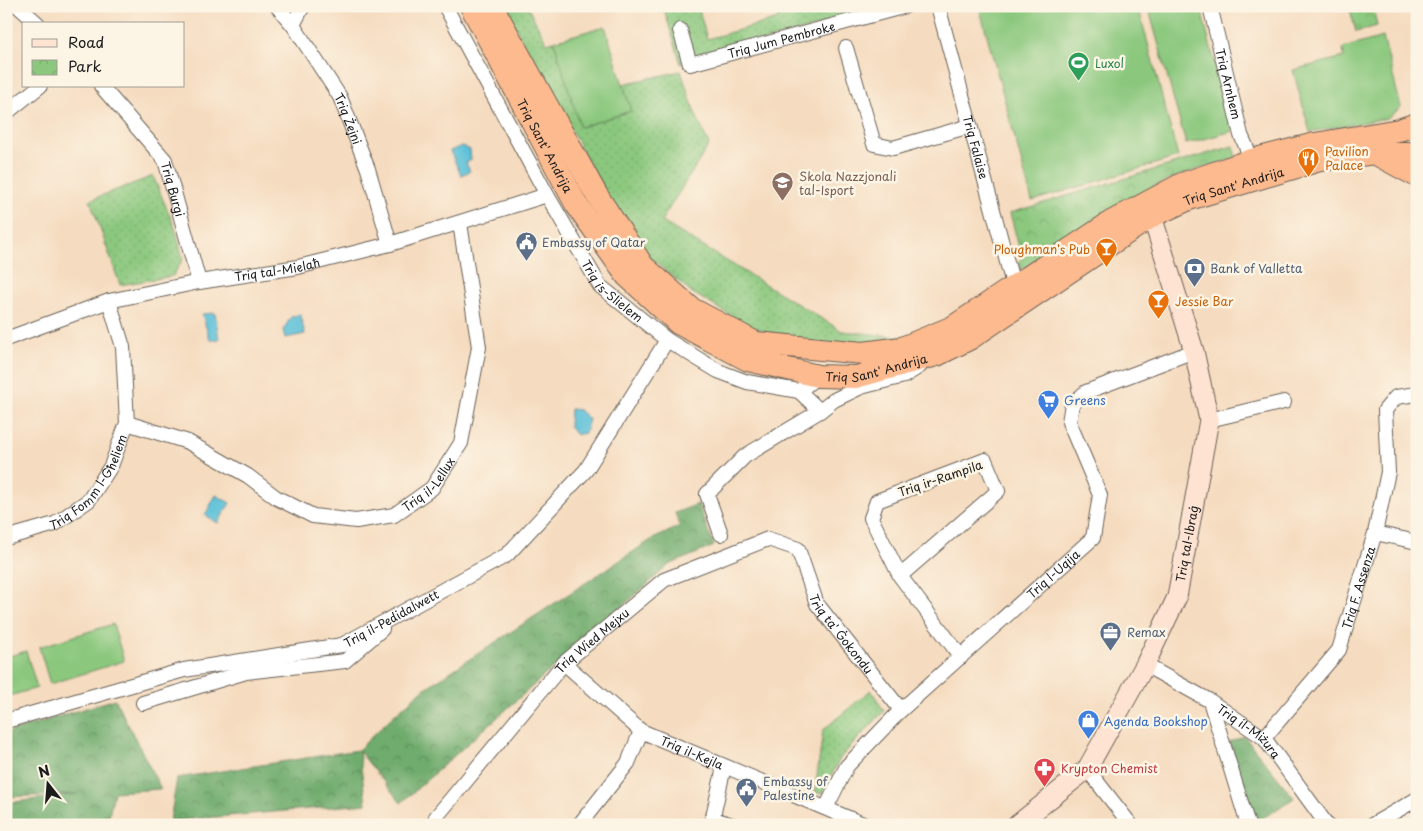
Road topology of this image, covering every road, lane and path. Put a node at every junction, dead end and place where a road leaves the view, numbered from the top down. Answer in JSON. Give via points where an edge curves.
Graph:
{"nodes":[{"id":1,"x":18,"y":6,"type":"edge"},
{"id":2,"x":277,"y":6,"type":"edge"},
{"id":3,"x":303,"y":6,"type":"edge"},
{"id":4,"x":445,"y":6,"type":"edge"},
{"id":5,"x":471,"y":6,"type":"edge"},
{"id":6,"x":492,"y":6,"type":"edge"},
{"id":7,"x":906,"y":6,"type":"edge"},
{"id":8,"x":938,"y":6,"type":"edge"},
{"id":9,"x":1210,"y":6,"type":"edge"},
{"id":10,"x":36,"y":22,"type":"edge"},
{"id":11,"x":293,"y":25,"type":"junction"},
{"id":12,"x":680,"y":30,"type":"dead end"},
{"id":13,"x":846,"y":48,"type":"dead end"},
{"id":14,"x":37,"y":88,"type":"edge"},
{"id":15,"x":103,"y":88,"type":"edge"},
{"id":16,"x":6,"y":113,"type":"edge"},
{"id":17,"x":1417,"y":124,"type":"edge"},
{"id":18,"x":970,"y":126,"type":"junction"},
{"id":19,"x":1417,"y":135,"type":"edge"},
{"id":20,"x":1373,"y":144,"type":"junction"},
{"id":21,"x":1417,"y":153,"type":"edge"},
{"id":22,"x":1252,"y":160,"type":"junction"},
{"id":23,"x":1417,"y":176,"type":"edge"},
{"id":24,"x":547,"y":195,"type":"junction"},
{"id":25,"x":1152,"y":216,"type":"junction"},
{"id":26,"x":460,"y":224,"type":"junction"},
{"id":27,"x":390,"y":244,"type":"junction"},
{"id":28,"x":199,"y":282,"type":"junction"},
{"id":29,"x":1014,"y":288,"type":"junction"},
{"id":30,"x":109,"y":301,"type":"junction"},
{"id":31,"x":6,"y":339,"type":"edge"},
{"id":32,"x":667,"y":340,"type":"junction"},
{"id":33,"x":1194,"y":351,"type":"junction"},
{"id":34,"x":937,"y":355,"type":"junction"},
{"id":35,"x":818,"y":376,"type":"junction"},
{"id":36,"x":798,"y":391,"type":"junction"},
{"id":37,"x":1417,"y":394,"type":"edge"},
{"id":38,"x":1284,"y":402,"type":"dead end"},
{"id":39,"x":820,"y":411,"type":"junction"},
{"id":40,"x":1209,"y":420,"type":"junction"},
{"id":41,"x":127,"y":423,"type":"junction"},
{"id":42,"x":1375,"y":533,"type":"junction"},
{"id":43,"x":721,"y":534,"type":"dead end"},
{"id":44,"x":6,"y":538,"type":"edge"},
{"id":45,"x":1417,"y":542,"type":"edge"},
{"id":46,"x":798,"y":549,"type":"joint"},
{"id":47,"x":900,"y":576,"type":"junction"},
{"id":48,"x":394,"y":618,"type":"junction"},
{"id":49,"x":961,"y":657,"type":"junction"},
{"id":50,"x":564,"y":663,"type":"junction"},
{"id":51,"x":1145,"y":665,"type":"junction"},
{"id":52,"x":1210,"y":701,"type":"junction"},
{"id":53,"x":143,"y":702,"type":"dead end"},
{"id":54,"x":901,"y":710,"type":"junction"},
{"id":55,"x":6,"y":721,"type":"edge"},
{"id":56,"x":640,"y":731,"type":"junction"},
{"id":57,"x":1264,"y":738,"type":"junction"},
{"id":58,"x":724,"y":767,"type":"junction"},
{"id":59,"x":1087,"y":769,"type":"junction"},
{"id":60,"x":1417,"y":799,"type":"edge"},
{"id":61,"x":826,"y":808,"type":"junction"},
{"id":62,"x":436,"y":817,"type":"dead end"},
{"id":63,"x":712,"y":822,"type":"edge"},
{"id":64,"x":579,"y":825,"type":"edge"},
{"id":65,"x":732,"y":825,"type":"edge"},
{"id":66,"x":865,"y":825,"type":"edge"},
{"id":67,"x":1017,"y":825,"type":"edge"},
{"id":68,"x":1130,"y":825,"type":"edge"},
{"id":69,"x":1248,"y":825,"type":"edge"},
{"id":70,"x":1327,"y":825,"type":"edge"},
{"id":71,"x":1372,"y":825,"type":"edge"}],
"edges":[{"from":1,"to":10,"type":"street"},
{"from":2,"to":11,"type":"street","name":"Triq Żejni"},
{"from":3,"to":11,"type":"street"},
{"from":4,"to":24,"type":"street","name":"Triq is-Slielem"},
{"from":5,"to":35,"type":"highway","name":"Triq Sant' Andrija","via":[[576,204],[627,276],[678,323],[748,360]]},
{"from":6,"to":29,"type":"highway","name":"Triq Sant' Andrija","via":[[596,194],[643,266],[692,309],[756,343],[863,353],[902,348],[953,327]]},
{"from":7,"to":12,"type":"street","name":"Triq Jum Pembroke","via":[[690,64]]},
{"from":8,"to":18,"type":"street","name":"Triq Falaise"},
{"from":9,"to":22,"type":"street","name":"Triq Arnhem","via":[[1241,134]]},
{"from":11,"to":27,"type":"street","name":"Triq Żejni","via":[[340,97],[368,169]]},
{"from":13,"to":18,"type":"street","via":[[874,144],[893,148]]},
{"from":14,"to":16,"type":"street"},
{"from":15,"to":28,"type":"street","name":"Triq Burgi","via":[[165,160]]},
{"from":17,"to":20,"type":"highway","name":"Triq Sant' Andrija"},
{"from":18,"to":29,"type":"street","name":"Triq Falaise"},
{"from":19,"to":20,"type":"highway"},
{"from":20,"to":21,"type":"highway","name":"Triq Sant' Andrija"},
{"from":20,"to":22,"type":"highway","name":"Triq Sant' Andrija","via":[[1315,144]]},
{"from":20,"to":23,"type":"highway"},
{"from":20,"to":25,"type":"highway","name":"Triq Sant' Andrija","via":[[1189,199]]},
{"from":22,"to":29,"type":"highway","name":"Triq Sant' Andrija","via":[[1182,184],[1146,201]]},
{"from":24,"to":26,"type":"street","name":"Triq tal-Mielaħ"},
{"from":24,"to":32,"type":"street","name":"Triq is-Slielem","via":[[600,286]]},
{"from":25,"to":33,"type":"main road","name":"Triq tal-Ibraġ"},
{"from":25,"to":34,"type":"highway","name":"Triq Sant' Andrija","via":[[969,339]]},
{"from":26,"to":27,"type":"street","name":"Triq tal-Mielaħ"},
{"from":26,"to":41,"type":"street","name":"Triq il-Lellux","via":[[480,347],[461,443],[432,488],[394,514],[356,521],[313,516],[276,498],[248,476],[188,442]]},
{"from":27,"to":28,"type":"street","name":"Triq tal-Mielaħ","via":[[298,267]]},
{"from":28,"to":30,"type":"street","name":"Triq tal-Mielaħ"},
{"from":30,"to":31,"type":"street","name":"Triq tal-Mielaħ"},
{"from":30,"to":41,"type":"street","name":"Triq Fomm l-Għeliem","via":[[123,347]]},
{"from":32,"to":36,"type":"street","name":"Triq is-Slielem","via":[[718,371],[747,382]]},
{"from":32,"to":48,"type":"street","name":"Triq il-Pedidalwett","via":[[586,470],[507,555]]},
{"from":33,"to":40,"type":"main road","name":"Triq tal-Ibraġ"},
{"from":33,"to":49,"type":"street","name":"Triq l-Uqija","via":[[1086,392],[1072,404],[1069,422],[1100,495],[1092,538]]},
{"from":34,"to":35,"type":"highway","name":"Triq Sant' Andrija","via":[[856,377]]},
{"from":34,"to":39,"type":"street","via":[[904,376],[861,387]]},
{"from":35,"to":36,"type":"street"},
{"from":36,"to":39,"type":"street"},
{"from":37,"to":42,"type":"street","name":"Triq F. Assenza","via":[[1396,397],[1385,410],[1388,472]]},
{"from":38,"to":40,"type":"street"},
{"from":39,"to":43,"type":"street","via":[[745,456],[707,494]]},
{"from":40,"to":51,"type":"main road","name":"Triq tal-Ibraġ","via":[[1177,596]]},
{"from":41,"to":44,"type":"street","name":"Triq Fomm l-Għeliem","via":[[111,466],[89,500],[55,524]]},
{"from":42,"to":45,"type":"street"},
{"from":42,"to":57,"type":"street","name":"Triq F. Assenza","via":[[1340,650]]},
{"from":46,"to":50,"type":"street","name":"Triq Wied Mejxu","via":[[768,539],[664,580]]},
{"from":46,"to":54,"type":"street","name":"Triq ta' Ġokondu","via":[[817,604]]},
{"from":47,"to":47,"type":"street","name":"Triq ir-Rampila","via":[[871,518],[877,501],[985,460],[998,491]]},
{"from":47,"to":49,"type":"street","name":"Triq ir-Rampila"},
{"from":48,"to":53,"type":"street","via":[[345,661],[246,672]]},
{"from":48,"to":55,"type":"street","name":"Triq il-Pedidalwett","via":[[342,645],[184,670]]},
{"from":49,"to":54,"type":"street","name":"Triq l-Uqija"},
{"from":50,"to":56,"type":"street","name":"Triq il-Kejla"},
{"from":50,"to":62,"type":"street","name":"Triq Wied Mejxu"},
{"from":51,"to":52,"type":"street","name":"Triq il-Miżura"},
{"from":51,"to":59,"type":"main road","name":"Triq tal-Ibraġ"},
{"from":52,"to":57,"type":"street","name":"Triq il-Miżura"},
{"from":52,"to":69,"type":"street"},
{"from":54,"to":61,"type":"street","name":"Triq l-Uqija","via":[[847,766]]},
{"from":56,"to":58,"type":"street","name":"Triq il-Kejla"},
{"from":56,"to":64,"type":"street","via":[[628,763]]},
{"from":57,"to":70,"type":"street","name":"Triq il-Miżura"},
{"from":58,"to":61,"type":"street","name":"Triq il-Kejla"},
{"from":58,"to":63,"type":"street"},
{"from":59,"to":67,"type":"main road","name":"Triq tal-Ibraġ"},
{"from":59,"to":68,"type":"street"},
{"from":60,"to":71,"type":"street"},
{"from":61,"to":66,"type":"street","name":"Triq il-Kejla"},
{"from":63,"to":65,"type":"street"}]}
